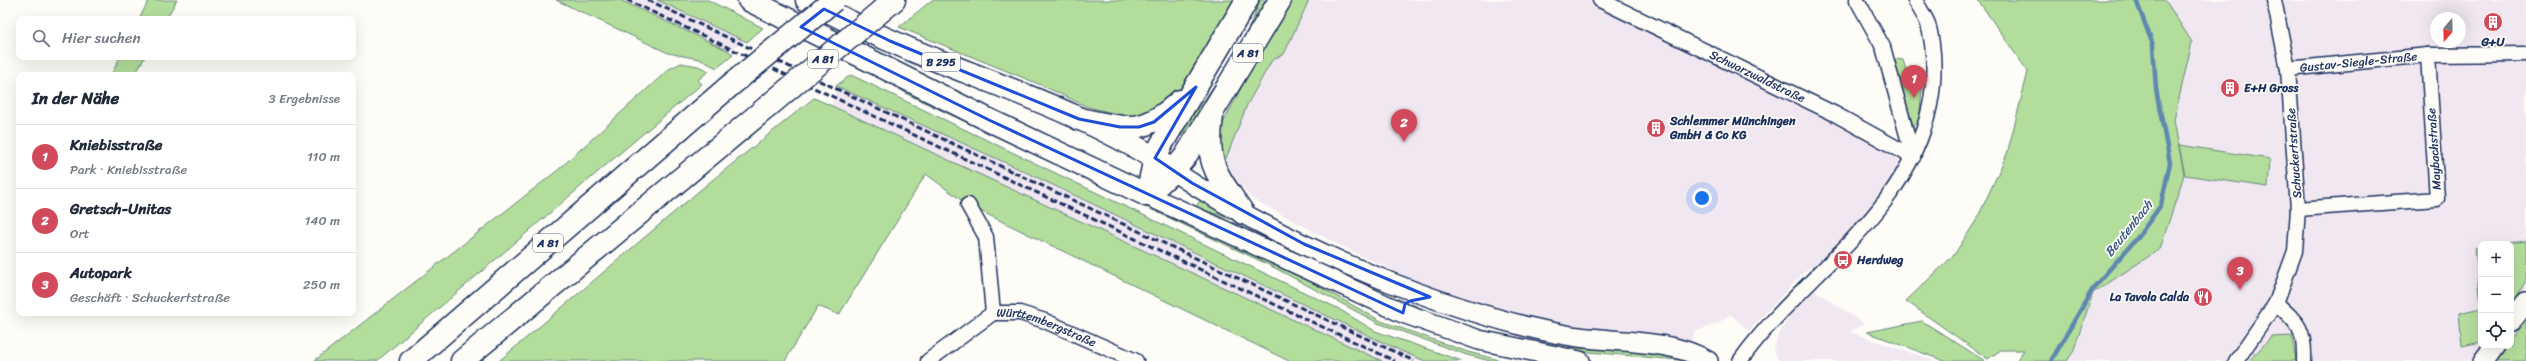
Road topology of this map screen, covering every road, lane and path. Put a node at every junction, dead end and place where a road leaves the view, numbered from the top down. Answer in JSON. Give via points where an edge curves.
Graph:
{"nodes":[{"id":1,"x":749,"y":0,"type":"edge"},
{"id":2,"x":807,"y":0,"type":"edge"},
{"id":3,"x":811,"y":0,"type":"edge"},
{"id":4,"x":834,"y":0,"type":"edge"},
{"id":5,"x":1247,"y":0,"type":"edge"},
{"id":6,"x":1280,"y":0,"type":"edge"},
{"id":7,"x":1600,"y":0,"type":"edge"},
{"id":8,"x":1857,"y":0,"type":"edge"},
{"id":9,"x":1915,"y":0,"type":"edge"},
{"id":10,"x":2274,"y":0,"type":"edge"},
{"id":11,"x":887,"y":5,"type":"edge"},
{"id":12,"x":2526,"y":54,"type":"edge"},
{"id":13,"x":2428,"y":56,"type":"junction"},
{"id":14,"x":2288,"y":69,"type":"junction"},
{"id":15,"x":719,"y":86,"type":"junction"},
{"id":16,"x":1196,"y":87,"type":"junction"},
{"id":17,"x":1214,"y":105,"type":"junction"},
{"id":18,"x":1079,"y":119,"type":"junction"},
{"id":19,"x":1913,"y":157,"type":"junction"},
{"id":20,"x":1155,"y":158,"type":"junction"},
{"id":21,"x":1173,"y":171,"type":"junction"},
{"id":22,"x":1147,"y":195,"type":"junction"},
{"id":23,"x":968,"y":205,"type":"dead end"},
{"id":24,"x":2298,"y":209,"type":"junction"},
{"id":25,"x":1243,"y":213,"type":"junction"},
{"id":26,"x":1430,"y":297,"type":"junction"},
{"id":27,"x":2526,"y":302,"type":"edge"},
{"id":28,"x":2276,"y":303,"type":"junction"},
{"id":29,"x":993,"y":313,"type":"junction"},
{"id":30,"x":1403,"y":314,"type":"junction"},
{"id":31,"x":2514,"y":318,"type":"edge"},
{"id":32,"x":2492,"y":349,"type":"edge"},
{"id":33,"x":411,"y":361,"type":"edge"},
{"id":34,"x":462,"y":361,"type":"edge"},
{"id":35,"x":928,"y":361,"type":"edge"},
{"id":36,"x":1136,"y":361,"type":"edge"},
{"id":37,"x":1580,"y":361,"type":"edge"},
{"id":38,"x":1708,"y":361,"type":"edge"},
{"id":39,"x":1740,"y":361,"type":"edge"},
{"id":40,"x":2236,"y":361,"type":"edge"},
{"id":41,"x":2304,"y":361,"type":"edge"},
{"id":42,"x":2483,"y":361,"type":"edge"}],
"edges":[{"from":1,"to":22,"type":"main road","number":"B 295","via":[[988,120]]},
{"from":2,"to":18,"type":"main road","number":"B 295","via":[[890,41]]},
{"from":3,"to":15,"type":"main road","number":"A 81"},
{"from":4,"to":15,"type":"main road","number":"A 81","bridge":true},
{"from":5,"to":16,"type":"main road"},
{"from":6,"to":17,"type":"main road","number":"A 81"},
{"from":7,"to":19,"type":"street","name":"Schwarzwaldstraße","via":[[1835,114]]},
{"from":8,"to":19,"type":"street","via":[[1883,47]]},
{"from":9,"to":19,"type":"street","via":[[1928,24],[1934,87],[1925,131]]},
{"from":10,"to":14,"type":"street","name":"Schuckertstraße"},
{"from":11,"to":34,"type":"main road","number":"A 81","bridge":true},
{"from":12,"to":13,"type":"street","name":"Gustav-Siegle-Straße"},
{"from":13,"to":14,"type":"street","name":"Gustav-Siegle-Straße"},
{"from":13,"to":24,"type":"street","name":"Maybachstraße","via":[[2437,199]]},
{"from":14,"to":24,"type":"street","name":"Schuckertstraße"},
{"from":15,"to":33,"type":"main road","number":"A 81","via":[[685,125]]},
{"from":16,"to":18,"type":"main road","via":[[1154,122],[1139,127],[1120,127]]},
{"from":16,"to":20,"type":"main road","via":[[1166,134]]},
{"from":17,"to":21,"type":"main road","number":"A 81","via":[[1185,157]]},
{"from":17,"to":25,"type":"main road","number":"A 81","via":[[1209,146],[1211,160],[1214,170]]},
{"from":18,"to":20,"type":"main road","number":"B 295"},
{"from":19,"to":39,"type":"street","via":[[1879,210],[1771,322]]},
{"from":20,"to":21,"type":"main road","number":"B 295"},
{"from":20,"to":22,"type":"main road"},
{"from":21,"to":22,"type":"main road","number":"A 81"},
{"from":21,"to":25,"type":"main road"},
{"from":22,"to":30,"type":"main road"},
{"from":23,"to":29,"type":"street","name":"Württembergstraße","via":[[986,237]]},
{"from":24,"to":28,"type":"street","name":"Schuckertstraße","via":[[2295,251]]},
{"from":25,"to":26,"type":"main road","via":[[1304,244]]},
{"from":26,"to":30,"type":"main road","via":[[1405,304]]},
{"from":26,"to":38,"type":"main road","via":[[1527,327],[1578,337],[1644,344],[1695,353]]},
{"from":27,"to":31,"type":"main road"},
{"from":28,"to":40,"type":"street","name":"Schuckertstraße"},
{"from":28,"to":41,"type":"street","via":[[2299,324],[2305,346]]},
{"from":29,"to":35,"type":"street"},
{"from":29,"to":36,"type":"street","name":"Württembergstraße","via":[[1020,313],[1045,321]]},
{"from":30,"to":37,"type":"main road","via":[[1479,340]]},
{"from":32,"to":42,"type":"main road"}]}
